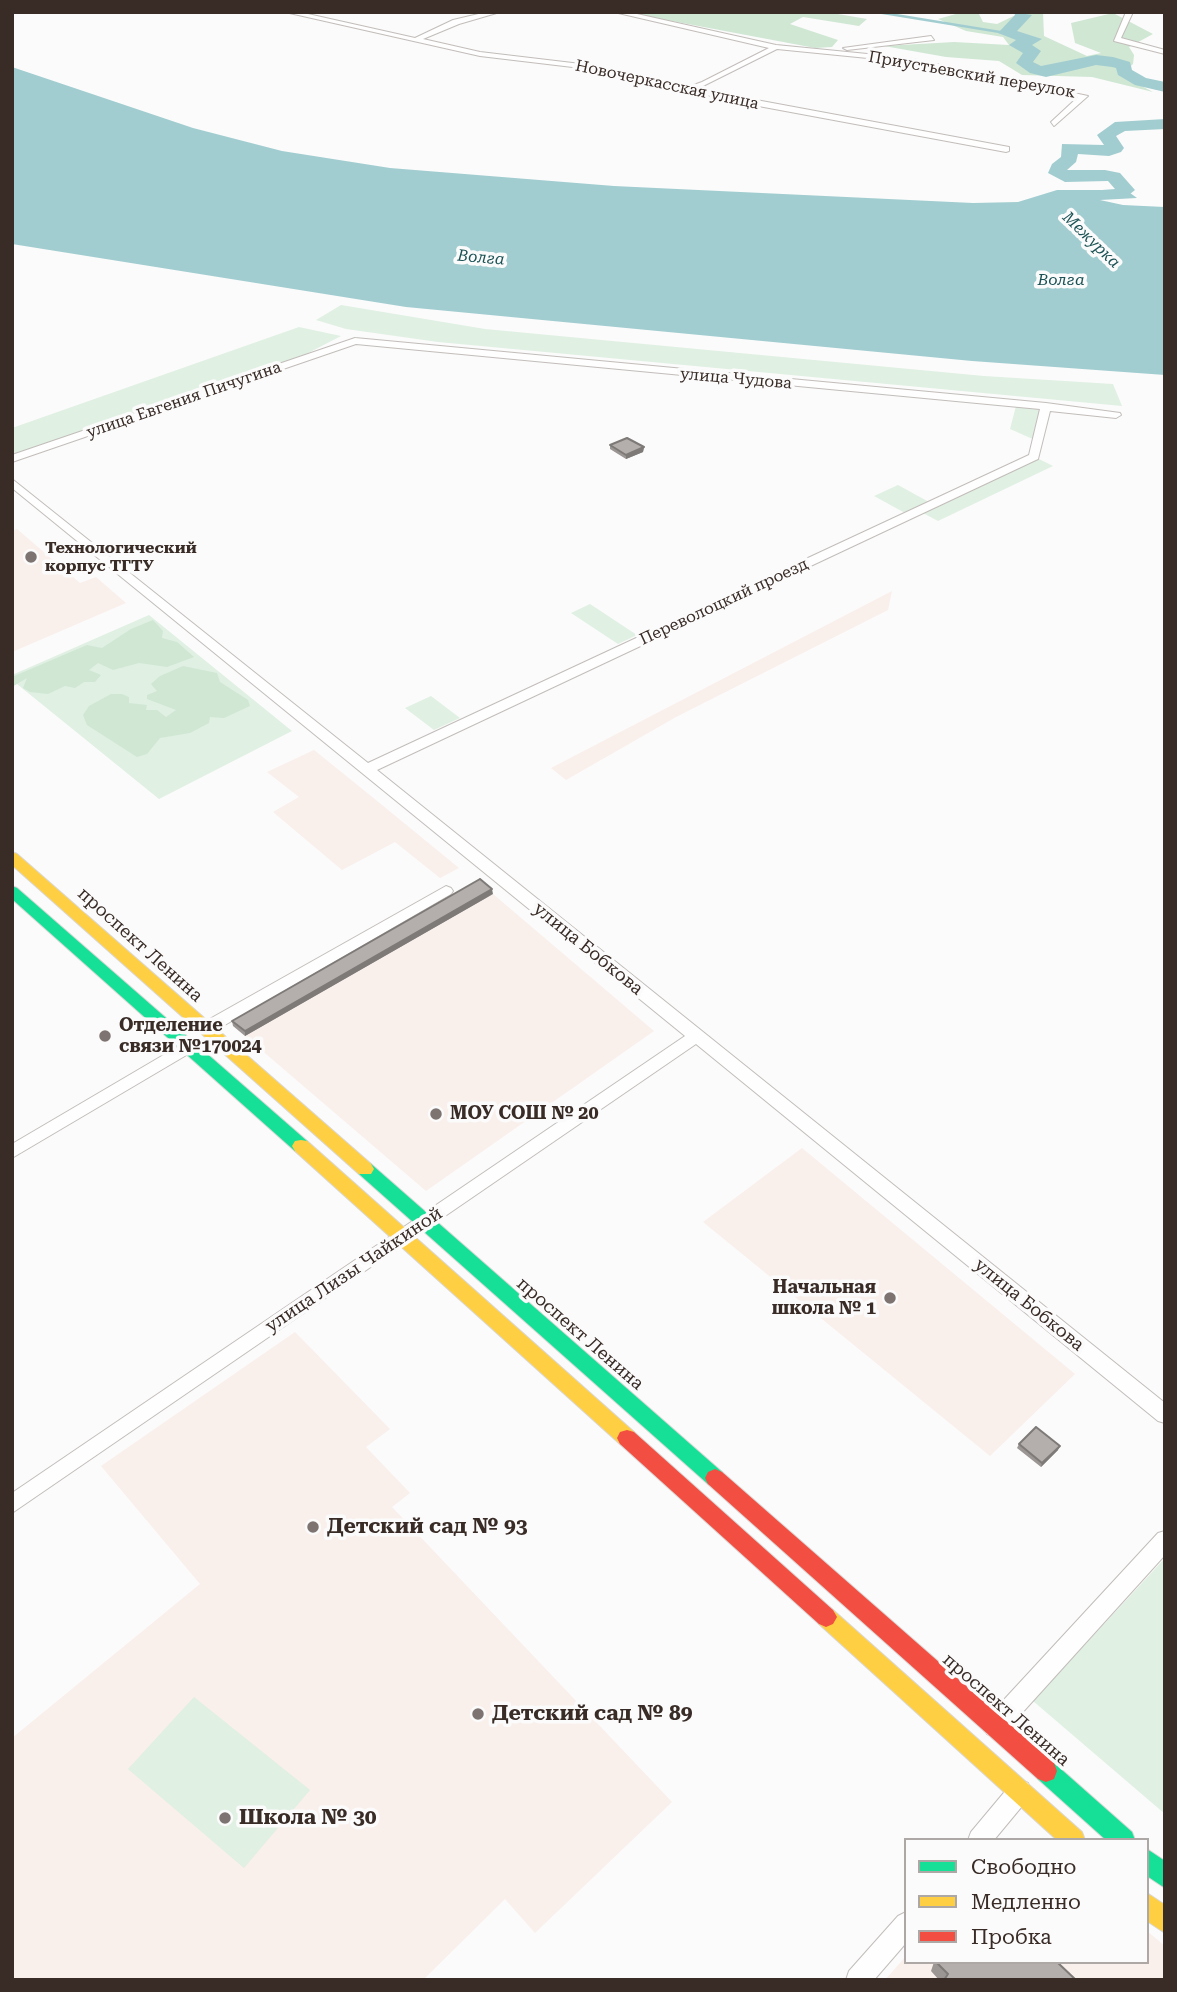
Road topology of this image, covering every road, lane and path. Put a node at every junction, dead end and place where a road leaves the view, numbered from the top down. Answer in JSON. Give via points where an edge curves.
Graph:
{"nodes":[{"id":1,"x":288,"y":12,"type":"edge"},
{"id":2,"x":497,"y":12,"type":"edge"},
{"id":3,"x":617,"y":12,"type":"edge"},
{"id":4,"x":1130,"y":12,"type":"edge"},
{"id":5,"x":930,"y":38,"type":"dead end"},
{"id":6,"x":415,"y":40,"type":"junction"},
{"id":7,"x":776,"y":47,"type":"junction"},
{"id":8,"x":824,"y":51,"type":"junction"},
{"id":9,"x":1165,"y":52,"type":"edge"},
{"id":10,"x":691,"y":88,"type":"junction"},
{"id":11,"x":1054,"y":124,"type":"dead end"},
{"id":12,"x":1006,"y":149,"type":"dead end"},
{"id":13,"x":355,"y":341,"type":"joint"},
{"id":14,"x":1046,"y":406,"type":"junction"},
{"id":15,"x":1116,"y":415,"type":"dead end"},
{"id":16,"x":12,"y":460,"type":"edge"},
{"id":17,"x":12,"y":482,"type":"edge"},
{"id":18,"x":367,"y":769,"type":"junction"},
{"id":19,"x":12,"y":857,"type":"edge"},
{"id":20,"x":12,"y":891,"type":"edge"},
{"id":21,"x":446,"y":891,"type":"dead end"},
{"id":22,"x":205,"y":1029,"type":"junction"},
{"id":23,"x":696,"y":1036,"type":"junction"},
{"id":24,"x":219,"y":1041,"type":"junction"},
{"id":25,"x":189,"y":1046,"type":"junction"},
{"id":26,"x":12,"y":1152,"type":"edge"},
{"id":27,"x":424,"y":1222,"type":"junction"},
{"id":28,"x":403,"y":1236,"type":"junction"},
{"id":29,"x":1165,"y":1415,"type":"edge"},
{"id":30,"x":12,"y":1504,"type":"edge"},
{"id":31,"x":1165,"y":1540,"type":"edge"},
{"id":32,"x":995,"y":1726,"type":"junction"},
{"id":33,"x":950,"y":1728,"type":"junction"},
{"id":34,"x":1058,"y":1782,"type":"junction"},
{"id":35,"x":1020,"y":1791,"type":"junction"},
{"id":36,"x":981,"y":1838,"type":"edge"},
{"id":37,"x":1072,"y":1838,"type":"edge"},
{"id":38,"x":1122,"y":1838,"type":"edge"},
{"id":39,"x":1149,"y":1862,"type":"edge"},
{"id":40,"x":1165,"y":1876,"type":"edge"},
{"id":41,"x":1149,"y":1907,"type":"edge"},
{"id":42,"x":1165,"y":1921,"type":"edge"},
{"id":43,"x":904,"y":1926,"type":"edge"},
{"id":44,"x":858,"y":1980,"type":"edge"}],
"edges":[{"from":1,"to":6,"type":"street","name":"Новочеркасская улица"},
{"from":2,"to":6,"type":"street","via":[[456,22]]},
{"from":3,"to":7,"type":"street","name":"Приустьевский переулок"},
{"from":4,"to":9,"type":"street","via":[[1117,39]]},
{"from":5,"to":8,"type":"street"},
{"from":6,"to":10,"type":"street","name":"Новочеркасская улица"},
{"from":7,"to":8,"type":"street","name":"Приустьевский переулок"},
{"from":7,"to":10,"type":"street"},
{"from":8,"to":11,"type":"street","name":"Приустьевский переулок","via":[[908,60],[1084,96]]},
{"from":10,"to":12,"type":"street","name":"Новочеркасская улица"},
{"from":13,"to":14,"type":"street","name":"улица Чудова"},
{"from":13,"to":16,"type":"street","name":"улица Евгения Пичугина"},
{"from":14,"to":15,"type":"street","name":"улица Чудова"},
{"from":14,"to":18,"type":"street","name":"Переволоцкий проезд","via":[[1034,457]]},
{"from":17,"to":18,"type":"street","name":"улица Бобкова"},
{"from":18,"to":23,"type":"street","name":"улица Бобкова"},
{"from":19,"to":22,"type":"main road","name":"проспект Ленина"},
{"from":20,"to":25,"type":"main road"},
{"from":21,"to":22,"type":"street"},
{"from":22,"to":24,"type":"main road","name":"проспект Ленина"},
{"from":23,"to":27,"type":"street","name":"улица Лизы Чайкиной"},
{"from":23,"to":29,"type":"street","name":"улица Бобкова"},
{"from":24,"to":25,"type":"main road","via":[[205,1039]]},
{"from":24,"to":27,"type":"main road","name":"проспект Ленина"},
{"from":25,"to":26,"type":"street"},
{"from":25,"to":28,"type":"main road"},
{"from":27,"to":28,"type":"street","name":"улица Лизы Чайкиной"},
{"from":27,"to":32,"type":"main road","name":"проспект Ленина"},
{"from":28,"to":30,"type":"street","name":"улица Лизы Чайкиной"},
{"from":28,"to":33,"type":"main road"},
{"from":31,"to":32,"type":"street"},
{"from":32,"to":33,"type":"main road","via":[[978,1735]]},
{"from":32,"to":34,"type":"main road","name":"проспект Ленина"},
{"from":33,"to":35,"type":"main road"},
{"from":34,"to":35,"type":"main road","via":[[1036,1779]]},
{"from":34,"to":38,"type":"main road","name":"проспект Ленина"},
{"from":35,"to":36,"type":"street"},
{"from":35,"to":37,"type":"main road"},
{"from":39,"to":40,"type":"main road"},
{"from":41,"to":42,"type":"main road"},
{"from":43,"to":44,"type":"street"}]}
